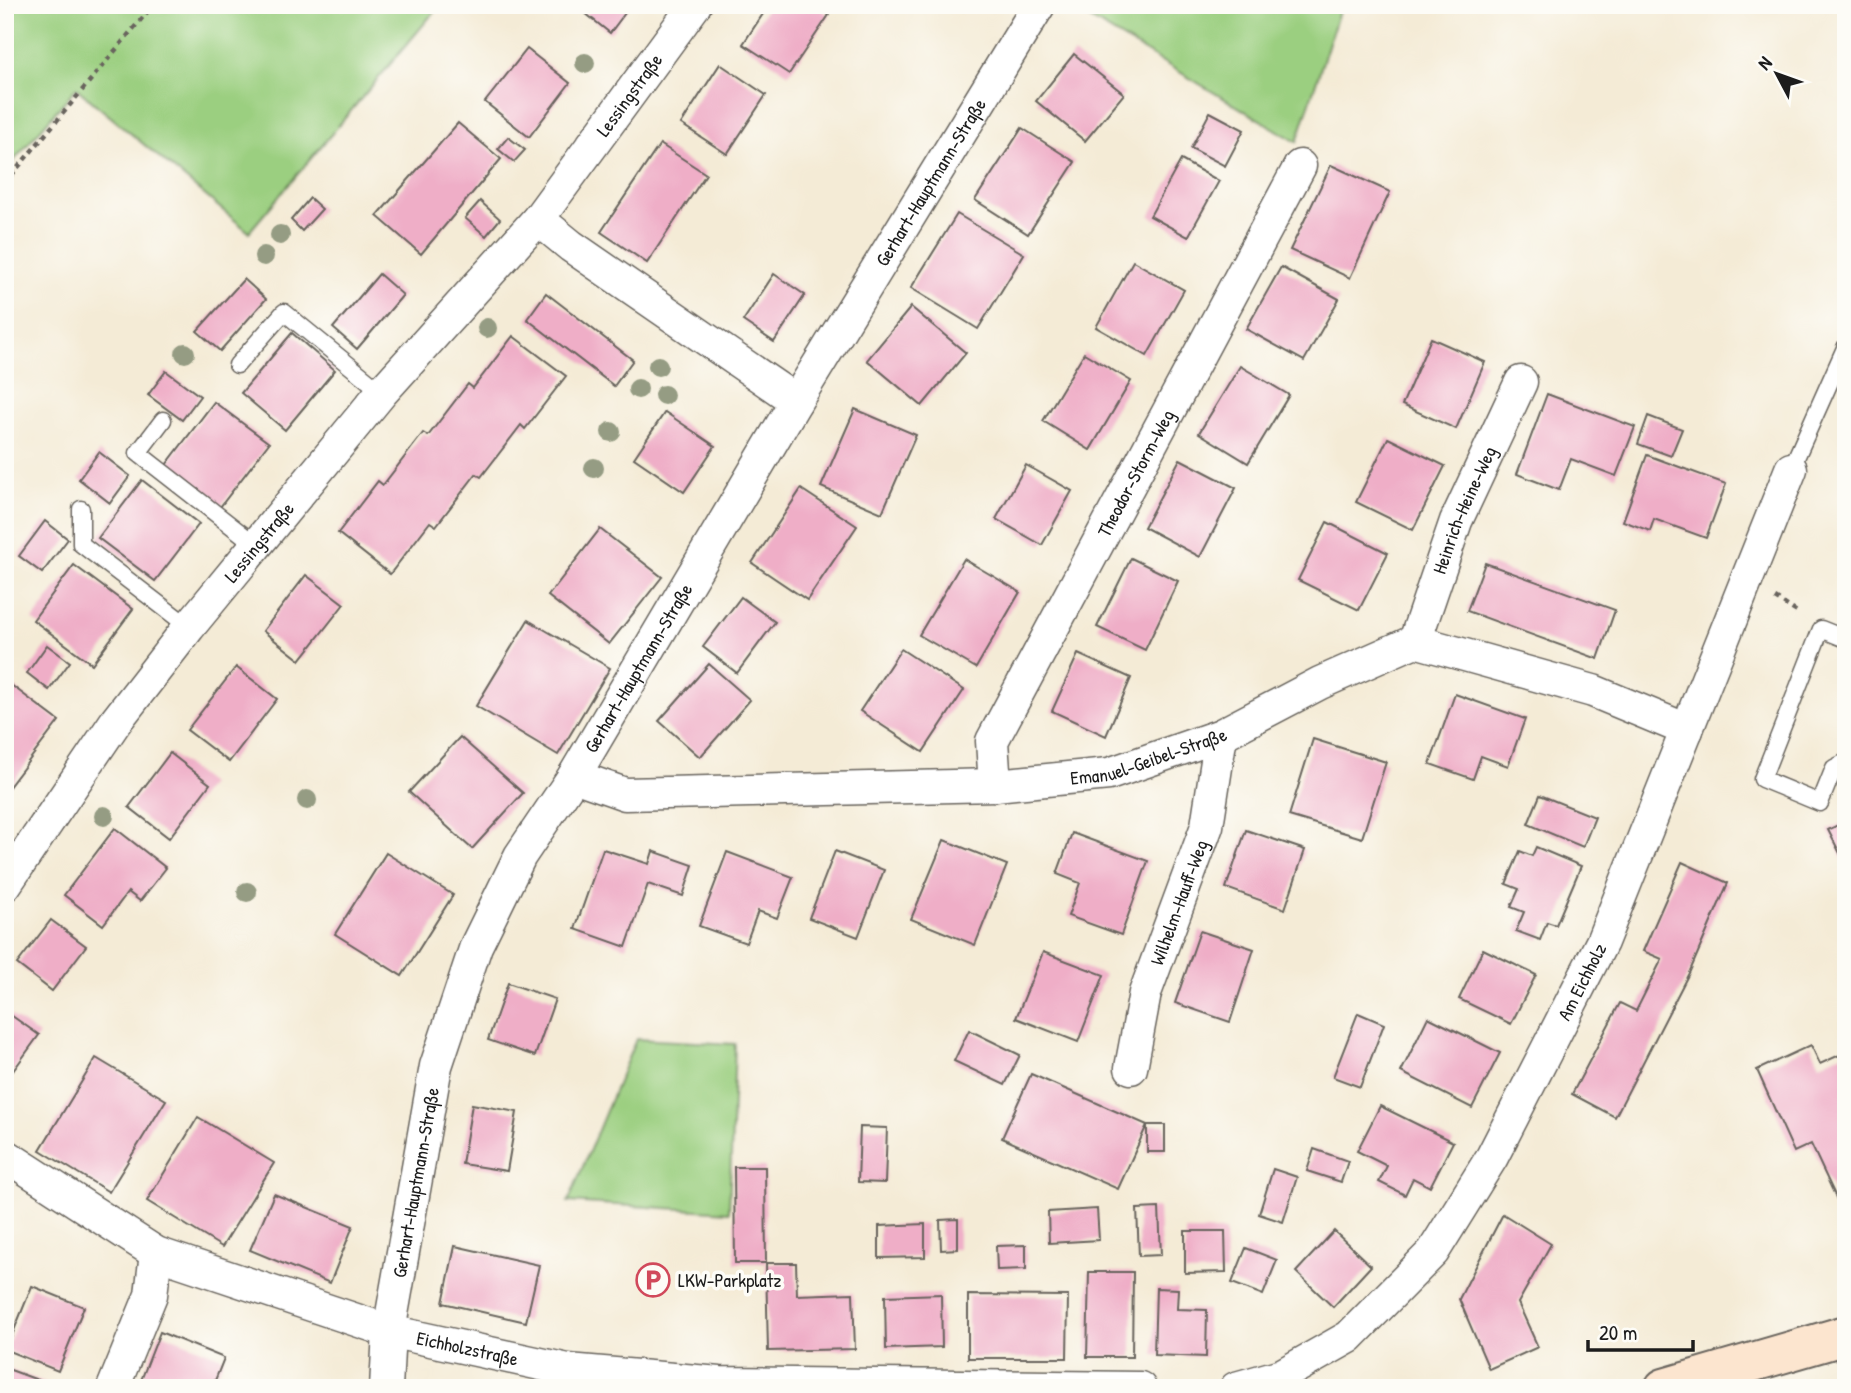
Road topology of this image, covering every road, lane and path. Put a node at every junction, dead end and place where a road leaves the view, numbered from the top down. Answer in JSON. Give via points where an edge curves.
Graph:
{"nodes":[{"id":1,"x":153,"y":5,"type":"edge"},
{"id":2,"x":695,"y":5,"type":"edge"},
{"id":3,"x":1040,"y":5,"type":"edge"},
{"id":4,"x":1300,"y":166,"type":"dead end"},
{"id":5,"x":5,"y":183,"type":"edge"},
{"id":6,"x":538,"y":219,"type":"junction"},
{"id":7,"x":1846,"y":346,"type":"edge"},
{"id":8,"x":237,"y":365,"type":"dead end"},
{"id":9,"x":1521,"y":382,"type":"dead end"},
{"id":10,"x":382,"y":392,"type":"junction"},
{"id":11,"x":796,"y":401,"type":"junction"},
{"id":12,"x":163,"y":420,"type":"dead end"},
{"id":13,"x":1791,"y":469,"type":"joint"},
{"id":14,"x":81,"y":509,"type":"dead end"},
{"id":15,"x":256,"y":545,"type":"junction"},
{"id":16,"x":189,"y":627,"type":"junction"},
{"id":17,"x":1846,"y":639,"type":"edge"},
{"id":18,"x":1415,"y":641,"type":"junction"},
{"id":19,"x":1687,"y":730,"type":"junction"},
{"id":20,"x":1221,"y":735,"type":"junction"},
{"id":21,"x":1846,"y":762,"type":"edge"},
{"id":22,"x":574,"y":776,"type":"junction"},
{"id":23,"x":995,"y":785,"type":"junction"},
{"id":24,"x":5,"y":885,"type":"edge"},
{"id":25,"x":1130,"y":1068,"type":"dead end"},
{"id":26,"x":5,"y":1155,"type":"edge"},
{"id":27,"x":156,"y":1253,"type":"junction"},
{"id":28,"x":389,"y":1331,"type":"junction"},
{"id":29,"x":1846,"y":1335,"type":"edge"},
{"id":30,"x":113,"y":1388,"type":"edge"},
{"id":31,"x":386,"y":1388,"type":"edge"},
{"id":32,"x":1140,"y":1388,"type":"edge"},
{"id":33,"x":1236,"y":1388,"type":"edge"},
{"id":34,"x":1664,"y":1388,"type":"edge"}],
"edges":[{"from":1,"to":5,"type":"path"},
{"from":2,"to":6,"type":"street","name":"Lessingstraße"},
{"from":3,"to":11,"type":"street","name":"Gerhart-Hauptmann-Straße"},
{"from":4,"to":23,"type":"street","name":"Theodor-Storm-Weg","via":[[992,741]]},
{"from":6,"to":10,"type":"street","name":"Lessingstraße"},
{"from":6,"to":11,"type":"street"},
{"from":7,"to":13,"type":"lane"},
{"from":8,"to":10,"type":"lane","via":[[284,312]]},
{"from":9,"to":18,"type":"street","name":"Heinrich-Heine-Weg","via":[[1456,521]]},
{"from":10,"to":15,"type":"street","name":"Lessingstraße"},
{"from":11,"to":22,"type":"street","name":"Gerhart-Hauptmann-Straße"},
{"from":12,"to":15,"type":"lane","via":[[138,453]]},
{"from":13,"to":19,"type":"street","name":"Am Eichholz"},
{"from":14,"to":16,"type":"lane","via":[[81,544]]},
{"from":15,"to":16,"type":"street","name":"Lessingstraße"},
{"from":16,"to":24,"type":"street","name":"Lessingstraße","via":[[116,721]]},
{"from":17,"to":21,"type":"lane","via":[[1821,629],[1762,779],[1820,803],[1834,768]]},
{"from":18,"to":19,"type":"street","via":[[1593,691]]},
{"from":18,"to":20,"type":"street","name":"Emanuel-Geibel-Straße","via":[[1320,683]]},
{"from":19,"to":33,"type":"street","name":"Am Eichholz","via":[[1602,942],[1492,1157],[1433,1252],[1349,1337],[1282,1375]]},
{"from":20,"to":23,"type":"street","name":"Emanuel-Geibel-Straße","via":[[1109,774]]},
{"from":20,"to":25,"type":"street","name":"Wilhelm-Hauff-Weg","via":[[1207,826],[1145,993]]},
{"from":22,"to":23,"type":"street","name":"Emanuel-Geibel-Straße","via":[[625,794]]},
{"from":22,"to":28,"type":"street","name":"Gerhart-Hauptmann-Straße","via":[[520,856],[476,946],[436,1066]]},
{"from":26,"to":27,"type":"street","name":"Eichholzstraße"},
{"from":27,"to":28,"type":"street","name":"Eichholzstraße"},
{"from":27,"to":30,"type":"street","via":[[151,1295]]},
{"from":28,"to":31,"type":"street","name":"Gerhart-Hauptmann-Straße"},
{"from":28,"to":32,"type":"street","name":"Eichholzstraße","via":[[568,1370],[720,1383]]},
{"from":29,"to":34,"type":"street"}]}
